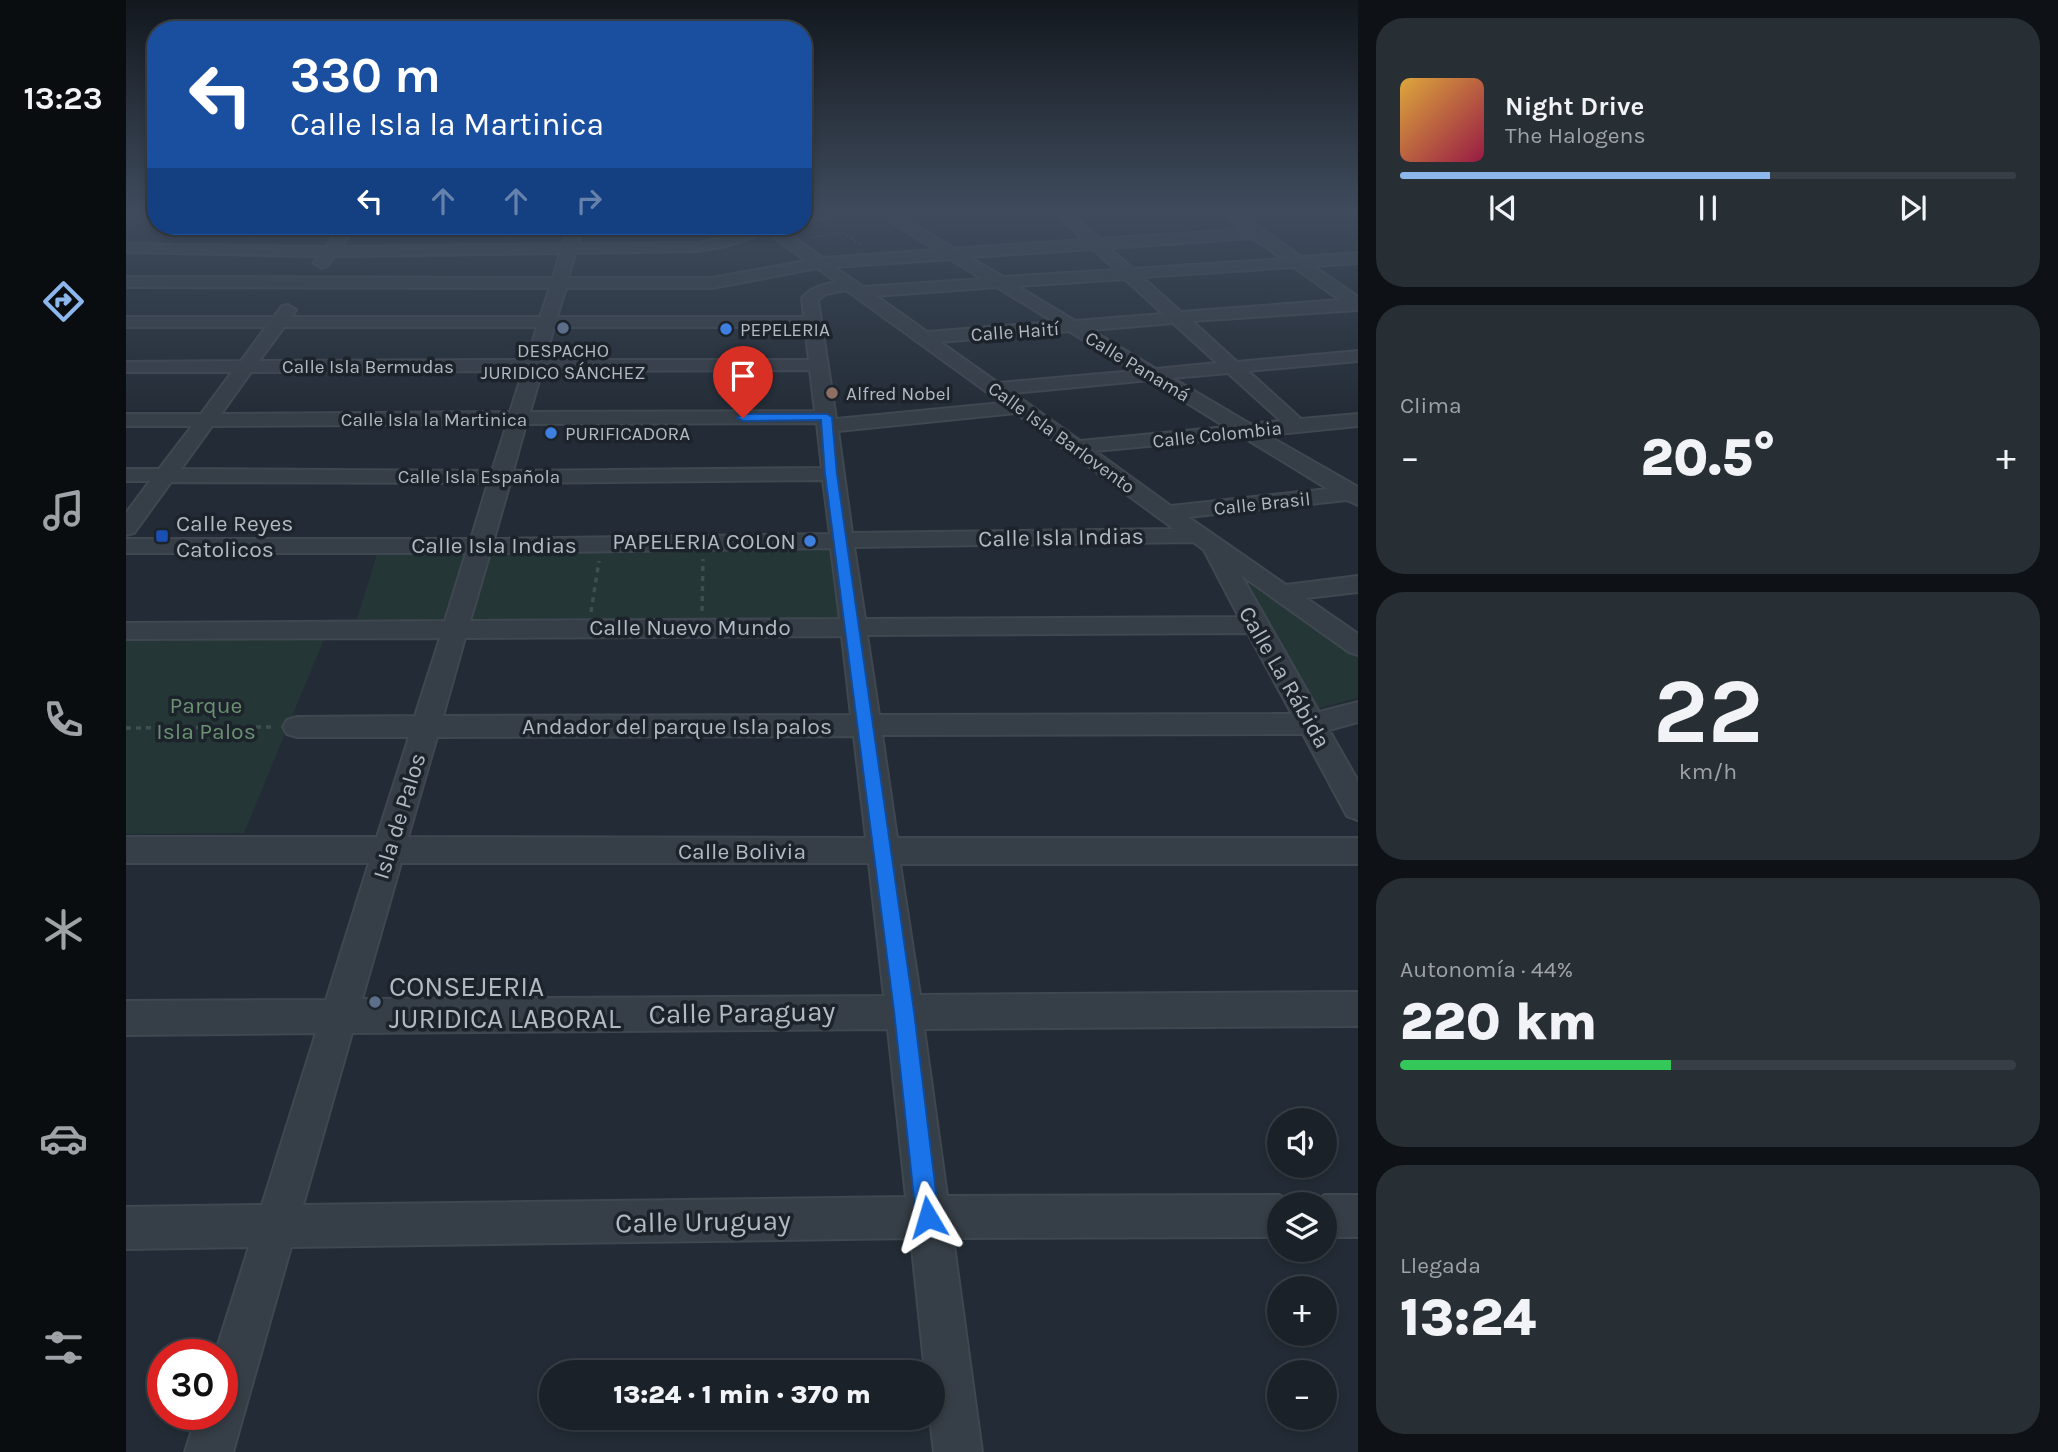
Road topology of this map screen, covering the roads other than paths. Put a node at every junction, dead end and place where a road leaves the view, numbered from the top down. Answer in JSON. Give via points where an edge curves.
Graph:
{"nodes":[{"id":1,"x":310,"y":280,"type":"edge"},
{"id":2,"x":560,"y":280,"type":"edge"},
{"id":3,"x":729,"y":280,"type":"edge"},
{"id":4,"x":843,"y":280,"type":"edge"},
{"id":5,"x":995,"y":280,"type":"edge"},
{"id":6,"x":1062,"y":280,"type":"edge"},
{"id":7,"x":1135,"y":280,"type":"edge"},
{"id":8,"x":1324,"y":280,"type":"edge"},
{"id":9,"x":126,"y":282,"type":"edge"},
{"id":10,"x":559,"y":283,"type":"junction"},
{"id":11,"x":307,"y":284,"type":"junction"},
{"id":12,"x":1002,"y":284,"type":"junction"},
{"id":13,"x":855,"y":288,"type":"junction"},
{"id":14,"x":1357,"y":303,"type":"edge"},
{"id":15,"x":1177,"y":317,"type":"junction"},
{"id":16,"x":126,"y":322,"type":"edge"},
{"id":17,"x":279,"y":322,"type":"junction"},
{"id":18,"x":548,"y":322,"type":"junction"},
{"id":19,"x":814,"y":323,"type":"junction"},
{"id":20,"x":1073,"y":326,"type":"junction"},
{"id":21,"x":922,"y":338,"type":"junction"},
{"id":22,"x":1358,"y":356,"type":"edge"},
{"id":23,"x":536,"y":365,"type":"junction"},
{"id":24,"x":819,"y":365,"type":"junction"},
{"id":25,"x":126,"y":367,"type":"edge"},
{"id":26,"x":245,"y":367,"type":"junction"},
{"id":27,"x":1232,"y":368,"type":"junction"},
{"id":28,"x":1153,"y":374,"type":"junction"},
{"id":29,"x":995,"y":389,"type":"junction"},
{"id":30,"x":1020,"y":407,"type":"junction"},
{"id":31,"x":520,"y":419,"type":"junction"},
{"id":32,"x":126,"y":420,"type":"edge"},
{"id":33,"x":205,"y":420,"type":"junction"},
{"id":34,"x":1358,"y":420,"type":"edge"},
{"id":35,"x":827,"y":421,"type":"junction"},
{"id":36,"x":1297,"y":426,"type":"junction"},
{"id":37,"x":1246,"y":431,"type":"junction"},
{"id":38,"x":1077,"y":447,"type":"junction"},
{"id":39,"x":831,"y":474,"type":"junction"},
{"id":40,"x":126,"y":475,"type":"edge"},
{"id":41,"x":165,"y":475,"type":"junction"},
{"id":42,"x":502,"y":477,"type":"junction"},
{"id":43,"x":1356,"y":495,"type":"edge"},
{"id":44,"x":1167,"y":513,"type":"junction"},
{"id":45,"x":126,"y":528,"type":"edge"},
{"id":46,"x":1205,"y":540,"type":"junction"},
{"id":47,"x":840,"y":541,"type":"junction"},
{"id":48,"x":126,"y":546,"type":"edge"},
{"id":49,"x":481,"y":546,"type":"junction"},
{"id":50,"x":1358,"y":584,"type":"edge"},
{"id":51,"x":1280,"y":593,"type":"junction"},
{"id":52,"x":1255,"y":625,"type":"junction"},
{"id":53,"x":853,"y":626,"type":"junction"},
{"id":54,"x":456,"y":629,"type":"junction"},
{"id":55,"x":126,"y":631,"type":"edge"},
{"id":56,"x":1358,"y":646,"type":"edge"},
{"id":57,"x":1358,"y":712,"type":"edge"},
{"id":58,"x":1313,"y":724,"type":"junction"},
{"id":59,"x":426,"y":726,"type":"junction"},
{"id":60,"x":865,"y":726,"type":"junction"},
{"id":61,"x":297,"y":727,"type":"road end"},
{"id":62,"x":1358,"y":808,"type":"edge"},
{"id":63,"x":126,"y":850,"type":"edge"},
{"id":64,"x":389,"y":850,"type":"junction"},
{"id":65,"x":1358,"y":851,"type":"edge"},
{"id":66,"x":882,"y":852,"type":"junction"},
{"id":67,"x":1358,"y":1009,"type":"edge"},
{"id":68,"x":904,"y":1011,"type":"junction"},
{"id":69,"x":339,"y":1016,"type":"junction"},
{"id":70,"x":126,"y":1018,"type":"edge"},
{"id":71,"x":1267,"y":1216,"type":"edge"},
{"id":72,"x":1337,"y":1216,"type":"edge"},
{"id":73,"x":1358,"y":1216,"type":"edge"},
{"id":74,"x":928,"y":1217,"type":"junction"},
{"id":75,"x":126,"y":1228,"type":"edge"},
{"id":76,"x":276,"y":1228,"type":"junction"},
{"id":77,"x":238,"y":1354,"type":"edge"},
{"id":78,"x":215,"y":1430,"type":"edge"},
{"id":79,"x":209,"y":1452,"type":"edge"},
{"id":80,"x":958,"y":1452,"type":"edge"}],
"edges":[{"from":1,"to":11,"type":"street"},
{"from":2,"to":10,"type":"street","name":"Isla de Palos"},
{"from":3,"to":10,"type":"street"},
{"from":4,"to":13,"type":"street","name":"Calle Isla Barlovento"},
{"from":5,"to":12,"type":"street","name":"Calle Panamá"},
{"from":6,"to":12,"type":"street"},
{"from":7,"to":15,"type":"street"},
{"from":8,"to":14,"type":"street"},
{"from":9,"to":11,"type":"street"},
{"from":10,"to":11,"type":"street"},
{"from":10,"to":18,"type":"street","name":"Isla de Palos"},
{"from":11,"to":17,"type":"street"},
{"from":12,"to":13,"type":"street"},
{"from":12,"to":20,"type":"street","name":"Calle Panamá"},
{"from":13,"to":19,"type":"street","via":[[813,295]]},
{"from":13,"to":21,"type":"street","name":"Calle Isla Barlovento"},
{"from":14,"to":15,"type":"street","name":"Calle Haití"},
{"from":15,"to":20,"type":"street","name":"Calle Haití"},
{"from":15,"to":27,"type":"street"},
{"from":16,"to":17,"type":"street"},
{"from":17,"to":18,"type":"street"},
{"from":17,"to":26,"type":"street"},
{"from":18,"to":19,"type":"street"},
{"from":18,"to":23,"type":"street","name":"Isla de Palos"},
{"from":19,"to":24,"type":"street"},
{"from":20,"to":21,"type":"street","name":"Calle Haití"},
{"from":20,"to":28,"type":"street","name":"Calle Panamá"},
{"from":21,"to":29,"type":"street","name":"Calle Isla Barlovento"},
{"from":22,"to":27,"type":"street"},
{"from":23,"to":24,"type":"street","name":"Calle Isla Bermudas"},
{"from":23,"to":26,"type":"street","name":"Calle Isla Bermudas"},
{"from":23,"to":31,"type":"street","name":"Isla de Palos"},
{"from":24,"to":35,"type":"street"},
{"from":25,"to":26,"type":"street","name":"Calle Isla Bermudas"},
{"from":26,"to":33,"type":"street"},
{"from":27,"to":28,"type":"street"},
{"from":27,"to":36,"type":"street"},
{"from":28,"to":29,"type":"street"},
{"from":28,"to":37,"type":"street","name":"Calle Panamá"},
{"from":29,"to":30,"type":"street","name":"Calle Isla Barlovento"},
{"from":30,"to":35,"type":"street","name":"Calle Isla la Martinica"},
{"from":30,"to":38,"type":"street","name":"Calle Isla Barlovento"},
{"from":31,"to":33,"type":"street","name":"Calle Isla la Martinica"},
{"from":31,"to":35,"type":"street","name":"Calle Isla la Martinica"},
{"from":31,"to":42,"type":"street","name":"Isla de Palos"},
{"from":32,"to":33,"type":"street","name":"Calle Isla la Martinica"},
{"from":33,"to":41,"type":"street"},
{"from":34,"to":36,"type":"street","name":"Calle Colombia"},
{"from":35,"to":39,"type":"street"},
{"from":36,"to":37,"type":"street","name":"Calle Colombia"},
{"from":37,"to":38,"type":"street","name":"Calle Colombia"},
{"from":37,"to":43,"type":"street","name":"Calle Panamá"},
{"from":38,"to":44,"type":"street","name":"Calle Isla Barlovento"},
{"from":39,"to":42,"type":"street","name":"Calle Isla Española"},
{"from":39,"to":47,"type":"street"},
{"from":40,"to":41,"type":"street","name":"Calle Isla Española"},
{"from":41,"to":42,"type":"street","name":"Calle Isla Española"},
{"from":41,"to":45,"type":"street"},
{"from":42,"to":49,"type":"street","name":"Isla de Palos"},
{"from":43,"to":44,"type":"street","name":"Calle Brasil"},
{"from":44,"to":46,"type":"street","name":"Calle Isla Barlovento"},
{"from":46,"to":47,"type":"street","name":"Calle Isla Indias"},
{"from":46,"to":51,"type":"street","name":"Calle Isla Barlovento"},
{"from":46,"to":52,"type":"street","name":"Calle La Rábida"},
{"from":47,"to":49,"type":"street","name":"Calle Isla Indias"},
{"from":47,"to":53,"type":"street"},
{"from":48,"to":49,"type":"street","name":"Calle Isla Indias"},
{"from":49,"to":54,"type":"street","name":"Isla de Palos"},
{"from":50,"to":51,"type":"street"},
{"from":51,"to":56,"type":"street","name":"Calle Isla Barlovento"},
{"from":52,"to":53,"type":"street","name":"Calle Nuevo Mundo"},
{"from":52,"to":58,"type":"street","name":"Calle La Rábida"},
{"from":53,"to":54,"type":"street","name":"Calle Nuevo Mundo"},
{"from":53,"to":60,"type":"street"},
{"from":54,"to":55,"type":"street","name":"Calle Nuevo Mundo"},
{"from":54,"to":59,"type":"street","name":"Isla de Palos"},
{"from":57,"to":58,"type":"street","name":"Andador del parque Isla palos"},
{"from":58,"to":60,"type":"street","name":"Andador del parque Isla palos"},
{"from":58,"to":62,"type":"street","name":"Calle La Rábida"},
{"from":59,"to":60,"type":"street","name":"Andador del parque Isla palos"},
{"from":59,"to":61,"type":"street","name":"Andador del parque Isla palos"},
{"from":59,"to":64,"type":"street","name":"Isla de Palos"},
{"from":60,"to":66,"type":"street"},
{"from":63,"to":64,"type":"street","name":"Calle Bolivia"},
{"from":64,"to":66,"type":"street","name":"Calle Bolivia"},
{"from":64,"to":69,"type":"street","name":"Isla de Palos"},
{"from":65,"to":66,"type":"street","name":"Calle Bolivia"},
{"from":66,"to":68,"type":"street"},
{"from":67,"to":68,"type":"street","name":"Calle Paraguay"},
{"from":68,"to":69,"type":"street","name":"Calle Paraguay"},
{"from":68,"to":74,"type":"street"},
{"from":69,"to":70,"type":"street","name":"Calle Paraguay"},
{"from":69,"to":76,"type":"street","name":"Isla de Palos"},
{"from":71,"to":74,"type":"street","name":"Calle Uruguay"},
{"from":72,"to":73,"type":"street"},
{"from":74,"to":76,"type":"street","name":"Calle Uruguay"},
{"from":74,"to":80,"type":"street"},
{"from":75,"to":76,"type":"street","name":"Calle Uruguay"},
{"from":76,"to":77,"type":"street","name":"Isla de Palos"},
{"from":78,"to":79,"type":"street"}]}
